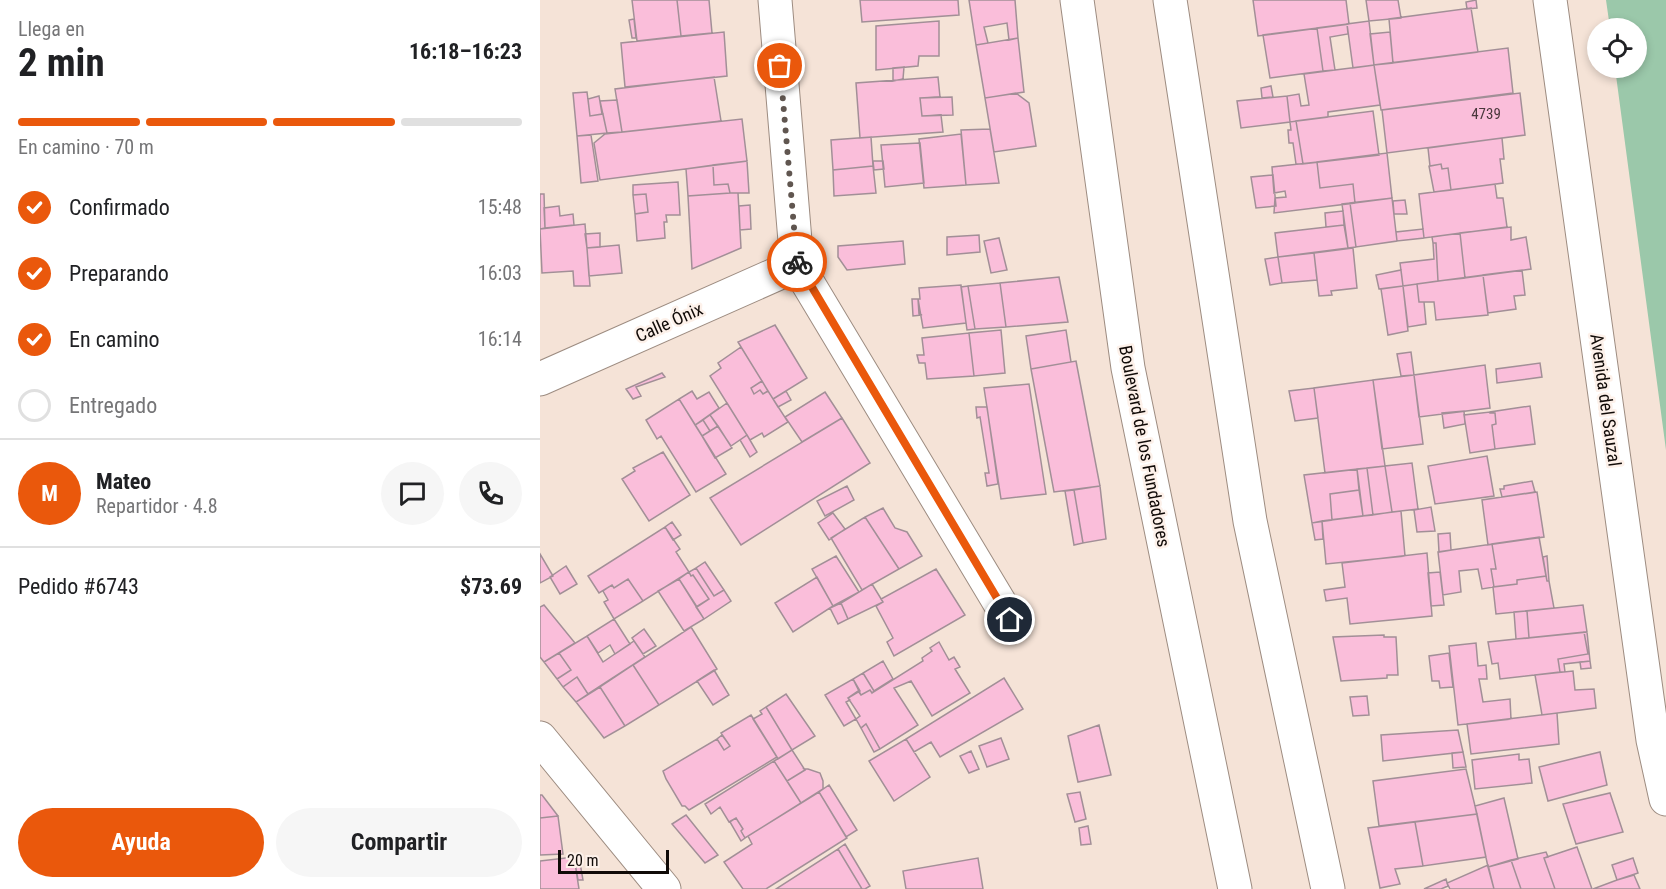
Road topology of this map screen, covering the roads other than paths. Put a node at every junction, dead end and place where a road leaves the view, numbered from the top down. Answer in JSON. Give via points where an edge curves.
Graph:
{"nodes":[{"id":1,"x":775,"y":0,"type":"edge"},
{"id":2,"x":1077,"y":0,"type":"edge"},
{"id":3,"x":1170,"y":0,"type":"edge"},
{"id":4,"x":1550,"y":0,"type":"edge"},
{"id":5,"x":797,"y":265,"type":"junction"},
{"id":6,"x":540,"y":379,"type":"edge"},
{"id":7,"x":1010,"y":620,"type":"dead end"},
{"id":8,"x":540,"y":738,"type":"edge"},
{"id":9,"x":1666,"y":799,"type":"edge"},
{"id":10,"x":664,"y":889,"type":"edge"},
{"id":11,"x":1235,"y":889,"type":"edge"},
{"id":12,"x":1328,"y":889,"type":"edge"}],
"edges":[{"from":1,"to":5,"type":"street"},
{"from":2,"to":11,"type":"street","name":"Boulevard de los Fundadores","via":[[1128,368]]},
{"from":3,"to":12,"type":"street","via":[[1250,521]]},
{"from":4,"to":9,"type":"street","name":"Avenida del Sauzal","via":[[1653,740]]},
{"from":5,"to":6,"type":"street","name":"Calle Ónix"},
{"from":5,"to":7,"type":"street"},
{"from":8,"to":10,"type":"street"}]}
